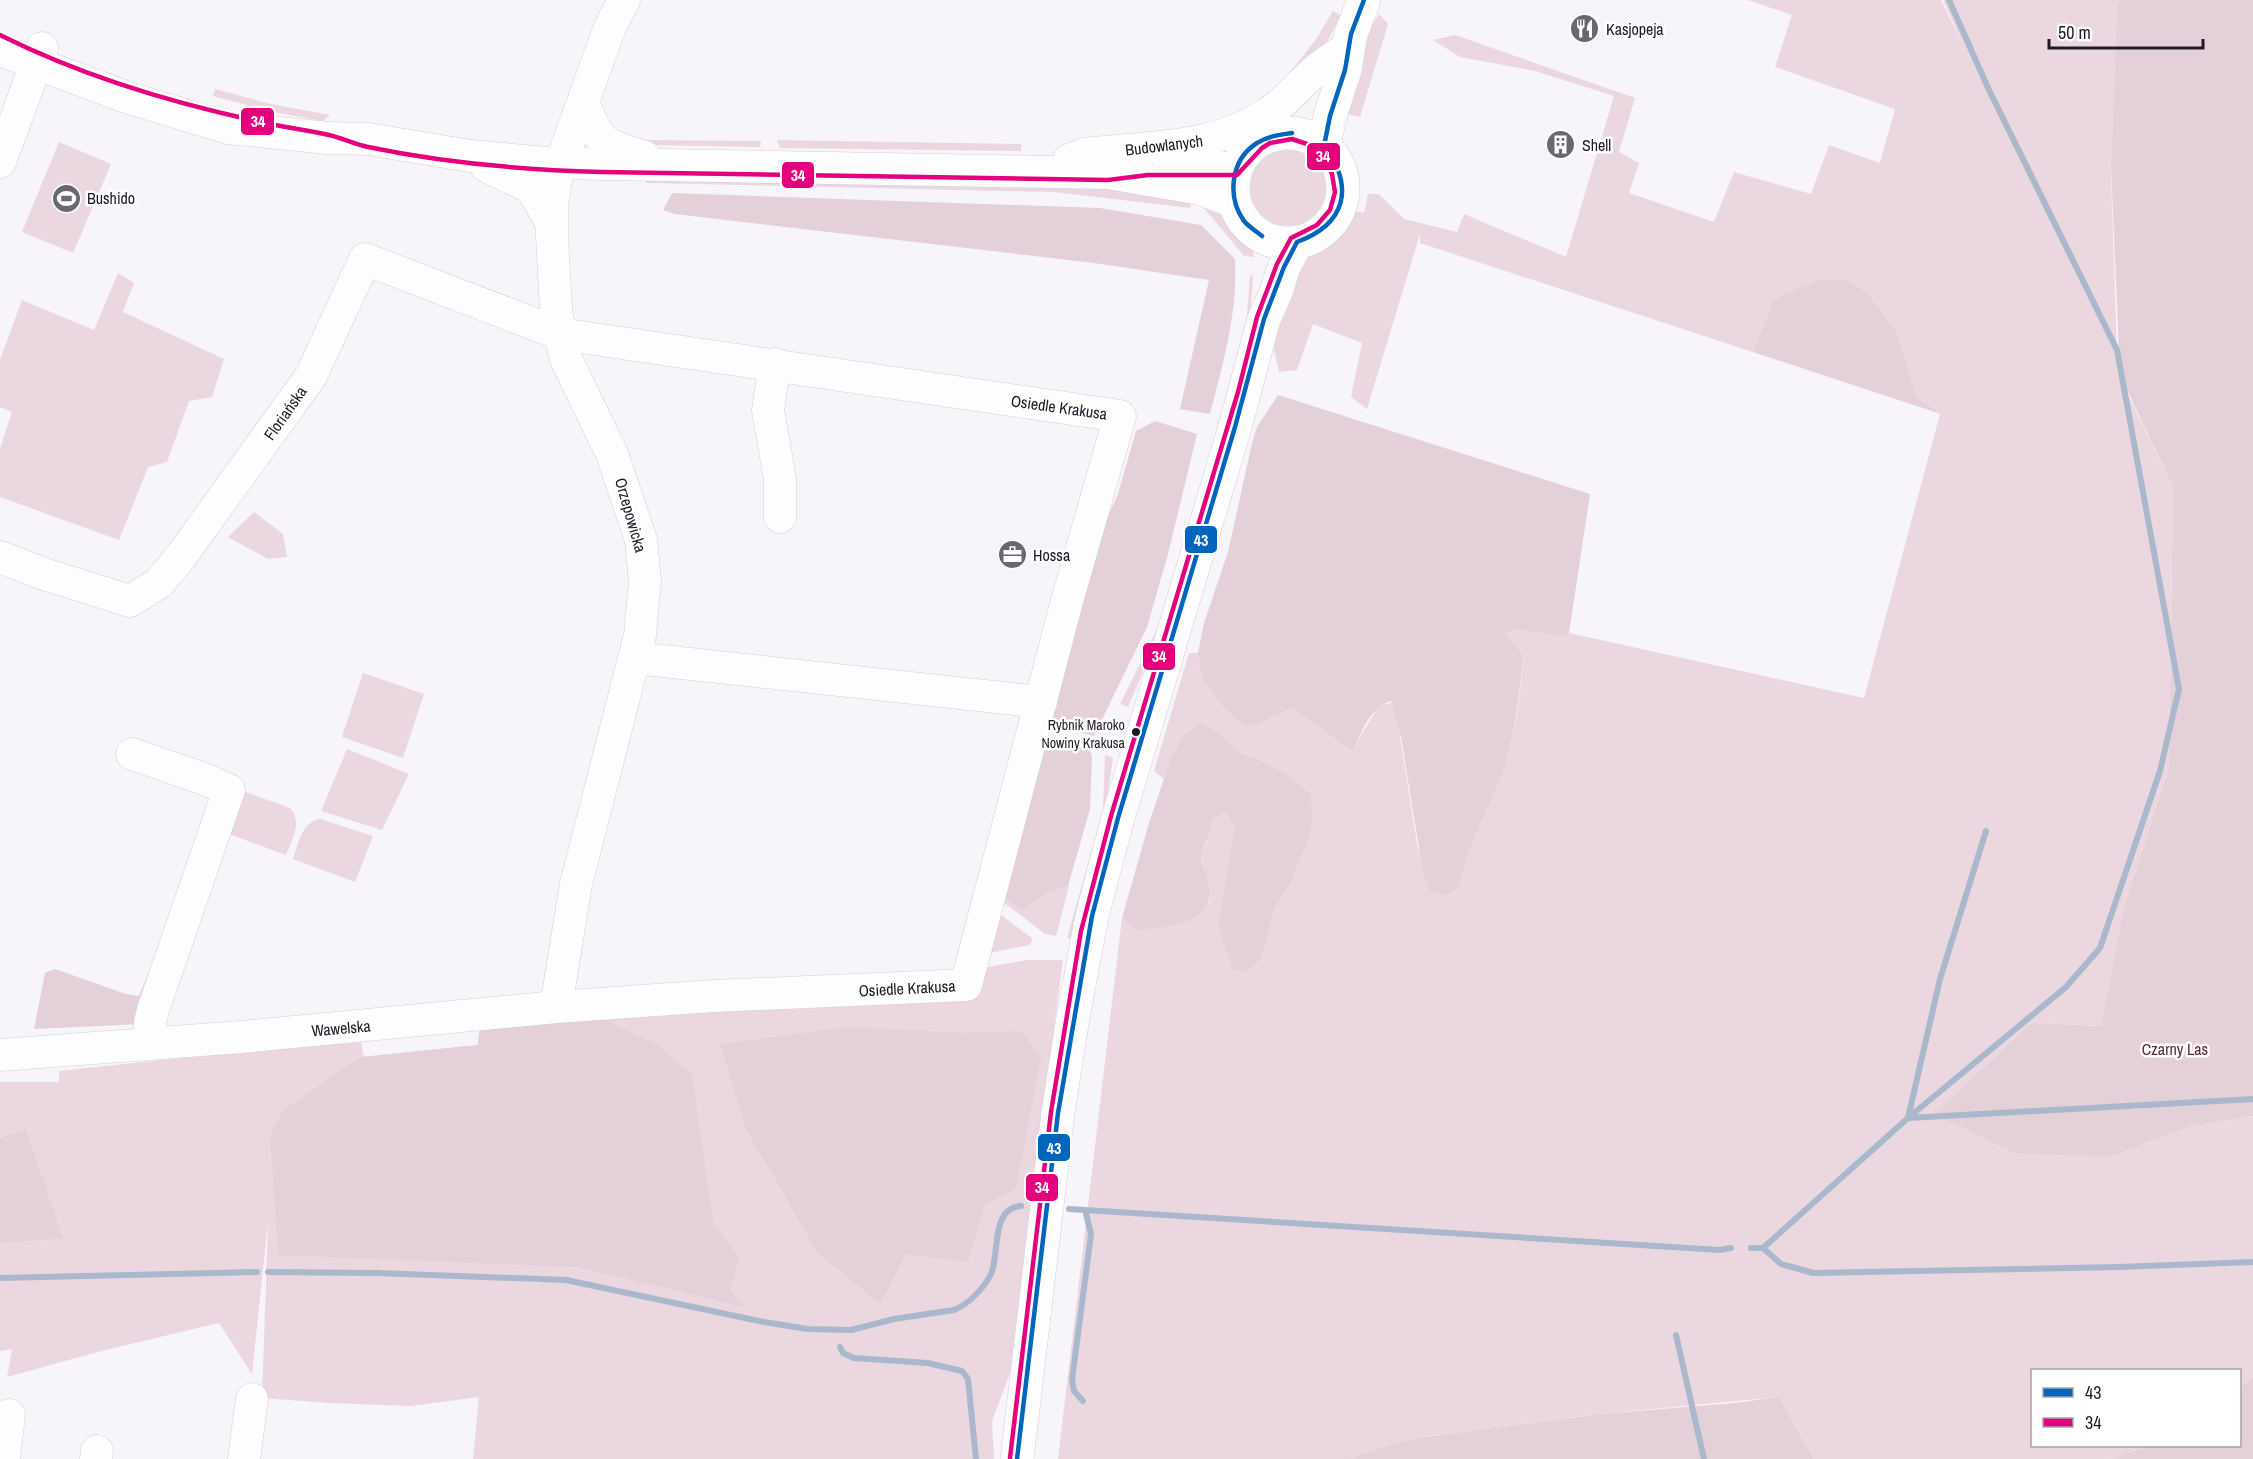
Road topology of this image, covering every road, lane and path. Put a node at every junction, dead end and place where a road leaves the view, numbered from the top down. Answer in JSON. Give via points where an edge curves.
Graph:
{"nodes":[{"id":1,"x":624,"y":0,"type":"edge"},
{"id":2,"x":1364,"y":0,"type":"edge"},
{"id":3,"x":0,"y":27,"type":"edge"},
{"id":4,"x":1345,"y":44,"type":"junction"},
{"id":5,"x":0,"y":50,"type":"edge"},
{"id":6,"x":39,"y":56,"type":"junction"},
{"id":7,"x":583,"y":102,"type":"junction"},
{"id":8,"x":1292,"y":133,"type":"junction"},
{"id":9,"x":1324,"y":146,"type":"junction"},
{"id":10,"x":457,"y":154,"type":"junction"},
{"id":11,"x":0,"y":162,"type":"edge"},
{"id":12,"x":561,"y":164,"type":"junction"},
{"id":13,"x":677,"y":167,"type":"junction"},
{"id":14,"x":1236,"y":168,"type":"junction"},
{"id":15,"x":1039,"y":172,"type":"junction"},
{"id":16,"x":1108,"y":173,"type":"junction"},
{"id":17,"x":1234,"y":202,"type":"junction"},
{"id":18,"x":551,"y":222,"type":"junction"},
{"id":19,"x":1262,"y":236,"type":"junction"},
{"id":20,"x":1297,"y":242,"type":"junction"},
{"id":21,"x":1264,"y":320,"type":"junction"},
{"id":22,"x":560,"y":334,"type":"junction"},
{"id":23,"x":775,"y":364,"type":"junction"},
{"id":24,"x":780,"y":517,"type":"dead end"},
{"id":25,"x":0,"y":557,"type":"edge"},
{"id":26,"x":635,"y":658,"type":"junction"},
{"id":27,"x":1041,"y":702,"type":"junction"},
{"id":28,"x":132,"y":754,"type":"dead end"},
{"id":29,"x":556,"y":1007,"type":"junction"},
{"id":30,"x":150,"y":1044,"type":"junction"},
{"id":31,"x":0,"y":1055,"type":"edge"},
{"id":32,"x":252,"y":1400,"type":"dead end"},
{"id":33,"x":9,"y":1415,"type":"dead end"},
{"id":34,"x":4,"y":1459,"type":"edge"},
{"id":35,"x":244,"y":1459,"type":"edge"},
{"id":36,"x":1017,"y":1459,"type":"edge"}],
"edges":[{"from":1,"to":7,"type":"street","name":"Orzepowicka","via":[[609,27]]},
{"from":2,"to":4,"type":"main road"},
{"from":3,"to":6,"type":"street","name":"Budowlanych"},
{"from":4,"to":8,"type":"main road"},
{"from":4,"to":9,"type":"main road","via":[[1345,70]]},
{"from":4,"to":15,"type":"street","name":"Budowlanych","via":[[1273,110],[1223,136],[1187,145],[1084,154]]},
{"from":5,"to":6,"type":"street","name":"Budowlanych"},
{"from":6,"to":10,"type":"street","name":"Budowlanych","via":[[267,116]]},
{"from":6,"to":11,"type":"street"},
{"from":7,"to":12,"type":"street","name":"Orzepowicka"},
{"from":7,"to":13,"type":"street","via":[[595,133],[605,143]]},
{"from":8,"to":9,"type":"main road","via":[[1313,138]]},
{"from":8,"to":14,"type":"main road","via":[[1258,141]]},
{"from":9,"to":20,"type":"main road","via":[[1342,176],[1341,203],[1332,222],[1322,231]]},
{"from":10,"to":12,"type":"street","name":"Budowlanych"},
{"from":10,"to":18,"type":"street","name":"Orzepowicka","via":[[528,186]]},
{"from":12,"to":13,"type":"street","name":"Budowlanych"},
{"from":12,"to":18,"type":"street","name":"Orzepowicka","via":[[553,191]]},
{"from":13,"to":15,"type":"street","name":"Budowlanych"},
{"from":14,"to":16,"type":"street","via":[[1147,167]]},
{"from":14,"to":17,"type":"main road"},
{"from":15,"to":16,"type":"street","name":"Budowlanych"},
{"from":16,"to":17,"type":"street","name":"Budowlanych","via":[[1201,189]]},
{"from":17,"to":19,"type":"main road","via":[[1247,225]]},
{"from":18,"to":22,"type":"street","name":"Orzepowicka"},
{"from":19,"to":20,"type":"main road","via":[[1279,242]]},
{"from":19,"to":21,"type":"main road"},
{"from":20,"to":21,"type":"main road"},
{"from":21,"to":36,"type":"main road","via":[[1088,933],[1058,1113]]},
{"from":22,"to":23,"type":"street","name":"Osiedle Krakusa"},
{"from":22,"to":25,"type":"street","name":"Floriańska","via":[[365,259],[311,376],[159,583],[130,601]]},
{"from":22,"to":26,"type":"street","name":"Orzepowicka","via":[[567,359],[612,454],[641,540],[645,581]]},
{"from":23,"to":24,"type":"street","via":[[768,410],[780,479]]},
{"from":23,"to":27,"type":"street","name":"Osiedle Krakusa","via":[[1120,416]]},
{"from":26,"to":27,"type":"street"},
{"from":26,"to":29,"type":"street","name":"Orzepowicka","via":[[576,884]]},
{"from":27,"to":29,"type":"street","name":"Osiedle Krakusa","via":[[966,985]]},
{"from":28,"to":30,"type":"street","via":[[229,790],[154,1007]]},
{"from":29,"to":30,"type":"street","name":"Wawelska"},
{"from":30,"to":31,"type":"street","name":"Wawelska"},
{"from":32,"to":35,"type":"street"},
{"from":33,"to":34,"type":"street"}]}
